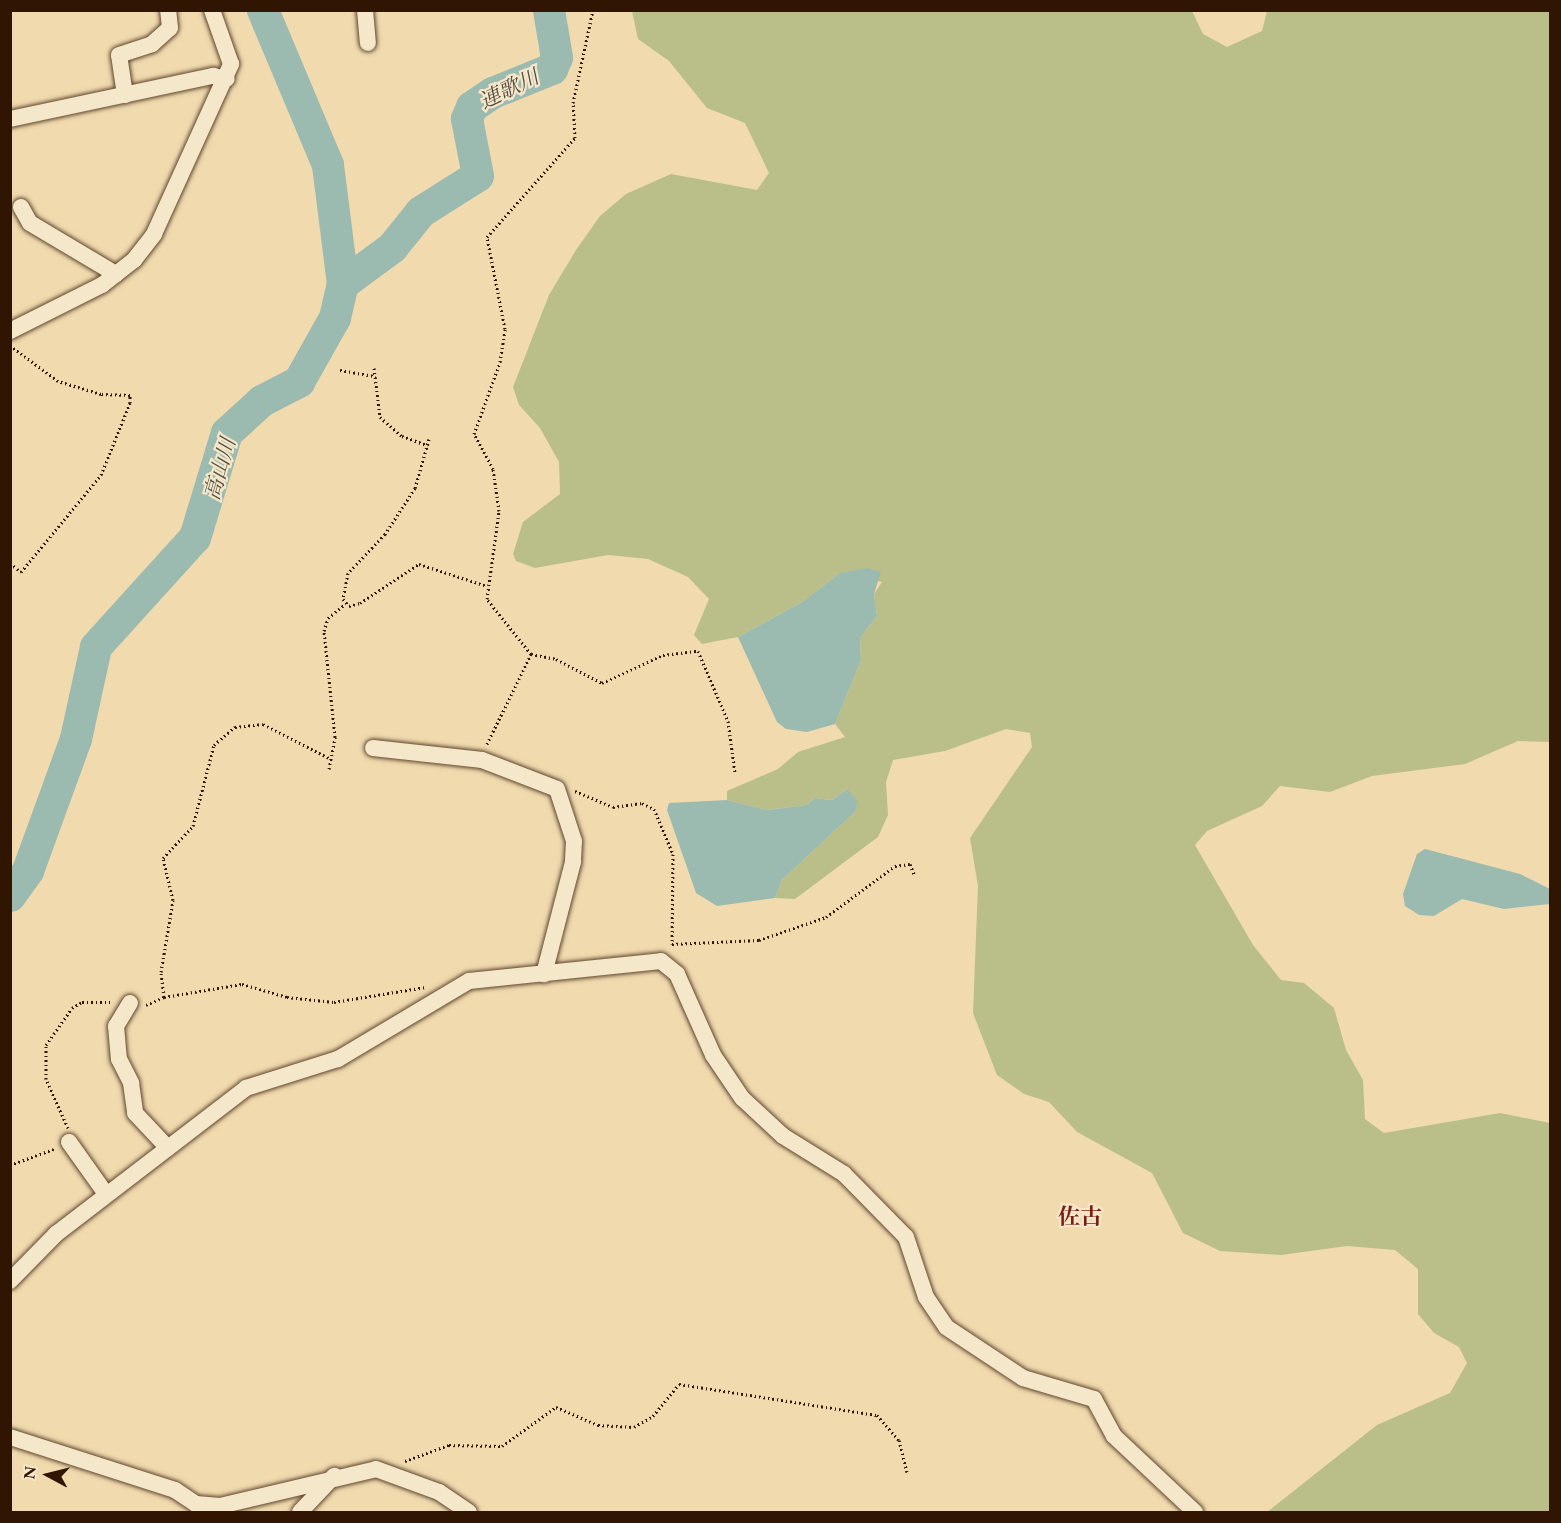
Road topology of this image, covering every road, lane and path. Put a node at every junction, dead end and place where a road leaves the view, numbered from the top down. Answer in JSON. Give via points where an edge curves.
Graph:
{"nodes":[{"id":1,"x":168,"y":10,"type":"edge"},
{"id":2,"x":212,"y":10,"type":"edge"},
{"id":3,"x":365,"y":10,"type":"edge"},
{"id":4,"x":593,"y":10,"type":"edge"},
{"id":5,"x":368,"y":43,"type":"dead end"},
{"id":6,"x":227,"y":79,"type":"junction"},
{"id":7,"x":125,"y":94,"type":"junction"},
{"id":8,"x":10,"y":119,"type":"edge"},
{"id":9,"x":21,"y":207,"type":"dead end"},
{"id":10,"x":116,"y":274,"type":"junction"},
{"id":11,"x":10,"y":331,"type":"edge"},
{"id":12,"x":10,"y":345,"type":"edge"},
{"id":13,"x":374,"y":368,"type":"dead end"},
{"id":14,"x":340,"y":370,"type":"dead end"},
{"id":15,"x":375,"y":376,"type":"junction"},
{"id":16,"x":429,"y":439,"type":"dead end"},
{"id":17,"x":427,"y":445,"type":"junction"},
{"id":18,"x":10,"y":563,"type":"edge"},
{"id":19,"x":488,"y":586,"type":"junction"},
{"id":20,"x":345,"y":603,"type":"junction"},
{"id":21,"x":531,"y":654,"type":"junction"},
{"id":22,"x":373,"y":748,"type":"dead end"},
{"id":23,"x":331,"y":759,"type":"junction"},
{"id":24,"x":482,"y":760,"type":"junction"},
{"id":25,"x":329,"y":769,"type":"dead end"},
{"id":26,"x":735,"y":773,"type":"dead end"},
{"id":27,"x":557,"y":789,"type":"junction"},
{"id":28,"x":914,"y":874,"type":"dead end"},
{"id":29,"x":672,"y":944,"type":"junction"},
{"id":30,"x":667,"y":963,"type":"junction"},
{"id":31,"x":544,"y":974,"type":"junction"},
{"id":32,"x":442,"y":993,"type":"junction"},
{"id":33,"x":164,"y":997,"type":"junction"},
{"id":34,"x":130,"y":1003,"type":"junction"},
{"id":35,"x":69,"y":1142,"type":"junction"},
{"id":36,"x":168,"y":1148,"type":"junction"},
{"id":37,"x":10,"y":1165,"type":"edge"},
{"id":38,"x":106,"y":1194,"type":"junction"},
{"id":39,"x":10,"y":1281,"type":"edge"},
{"id":40,"x":10,"y":1437,"type":"edge"},
{"id":41,"x":376,"y":1470,"type":"junction"},
{"id":42,"x":907,"y":1472,"type":"dead end"},
{"id":43,"x":334,"y":1476,"type":"junction"},
{"id":44,"x":300,"y":1512,"type":"edge"},
{"id":45,"x":469,"y":1512,"type":"edge"},
{"id":46,"x":1195,"y":1512,"type":"edge"}],
"edges":[{"from":1,"to":7,"type":"street","via":[[170,28],[152,44],[119,55]]},
{"from":2,"to":6,"type":"street","via":[[231,63]]},
{"from":3,"to":5,"type":"street"},
{"from":4,"to":19,"type":"path","via":[[573,103],[575,138],[487,237],[505,329],[474,434],[493,469],[499,511]]},
{"from":6,"to":7,"type":"street","via":[[213,75]]},
{"from":6,"to":10,"type":"street","via":[[154,234]]},
{"from":7,"to":8,"type":"street"},
{"from":9,"to":10,"type":"street","via":[[30,223]]},
{"from":10,"to":11,"type":"street"},
{"from":12,"to":18,"type":"path","via":[[58,381],[101,394],[130,394],[130,403],[101,475],[21,572]]},
{"from":13,"to":15,"type":"path"},
{"from":14,"to":15,"type":"path"},
{"from":15,"to":17,"type":"path","via":[[380,417],[402,436]]},
{"from":16,"to":17,"type":"path"},
{"from":17,"to":20,"type":"path","via":[[422,472],[404,507],[348,573]]},
{"from":19,"to":20,"type":"path","via":[[419,564],[360,603]]},
{"from":19,"to":21,"type":"path","via":[[489,603]]},
{"from":20,"to":23,"type":"path","via":[[328,618],[324,631],[335,737]]},
{"from":21,"to":24,"type":"path"},
{"from":21,"to":26,"type":"path","via":[[602,683],[663,655],[698,651],[728,721]]},
{"from":22,"to":24,"type":"street"},
{"from":23,"to":25,"type":"path"},
{"from":23,"to":33,"type":"path","via":[[263,724],[235,727],[214,745],[193,826],[163,858],[173,900],[161,972]]},
{"from":24,"to":27,"type":"street"},
{"from":27,"to":29,"type":"path","via":[[566,787],[613,807],[642,803],[654,809],[673,854]]},
{"from":27,"to":31,"type":"street","via":[[574,841],[573,862]]},
{"from":28,"to":29,"type":"path","via":[[910,864],[895,866],[826,917],[759,940]]},
{"from":29,"to":30,"type":"path"},
{"from":30,"to":31,"type":"street"},
{"from":30,"to":46,"type":"street","via":[[677,974],[713,1055],[742,1098],[783,1136],[844,1174],[906,1237],[926,1298],[946,1327],[1023,1378],[1094,1399],[1114,1436]]},
{"from":31,"to":32,"type":"street","via":[[469,981]]},
{"from":32,"to":33,"type":"path","via":[[411,985],[334,1002],[287,997],[242,984]]},
{"from":32,"to":36,"type":"street","via":[[388,1032],[338,1059],[229,1097]]},
{"from":33,"to":34,"type":"path","via":[[155,1005]]},
{"from":34,"to":35,"type":"path","via":[[82,1002],[45,1045],[46,1079],[65,1116]]},
{"from":34,"to":36,"type":"street","via":[[116,1026],[120,1059],[131,1083],[135,1113]]},
{"from":35,"to":37,"type":"path"},
{"from":35,"to":38,"type":"street"},
{"from":36,"to":38,"type":"street"},
{"from":38,"to":39,"type":"street","via":[[56,1234]]},
{"from":40,"to":43,"type":"street","via":[[156,1483],[207,1506]]},
{"from":41,"to":42,"type":"path","via":[[387,1462],[415,1461],[448,1445],[502,1446],[556,1407],[572,1409],[598,1425],[634,1427],[653,1416],[679,1384],[877,1415],[899,1440]]},
{"from":41,"to":43,"type":"street"},
{"from":41,"to":45,"type":"street","via":[[439,1492]]},
{"from":43,"to":44,"type":"street"}]}
